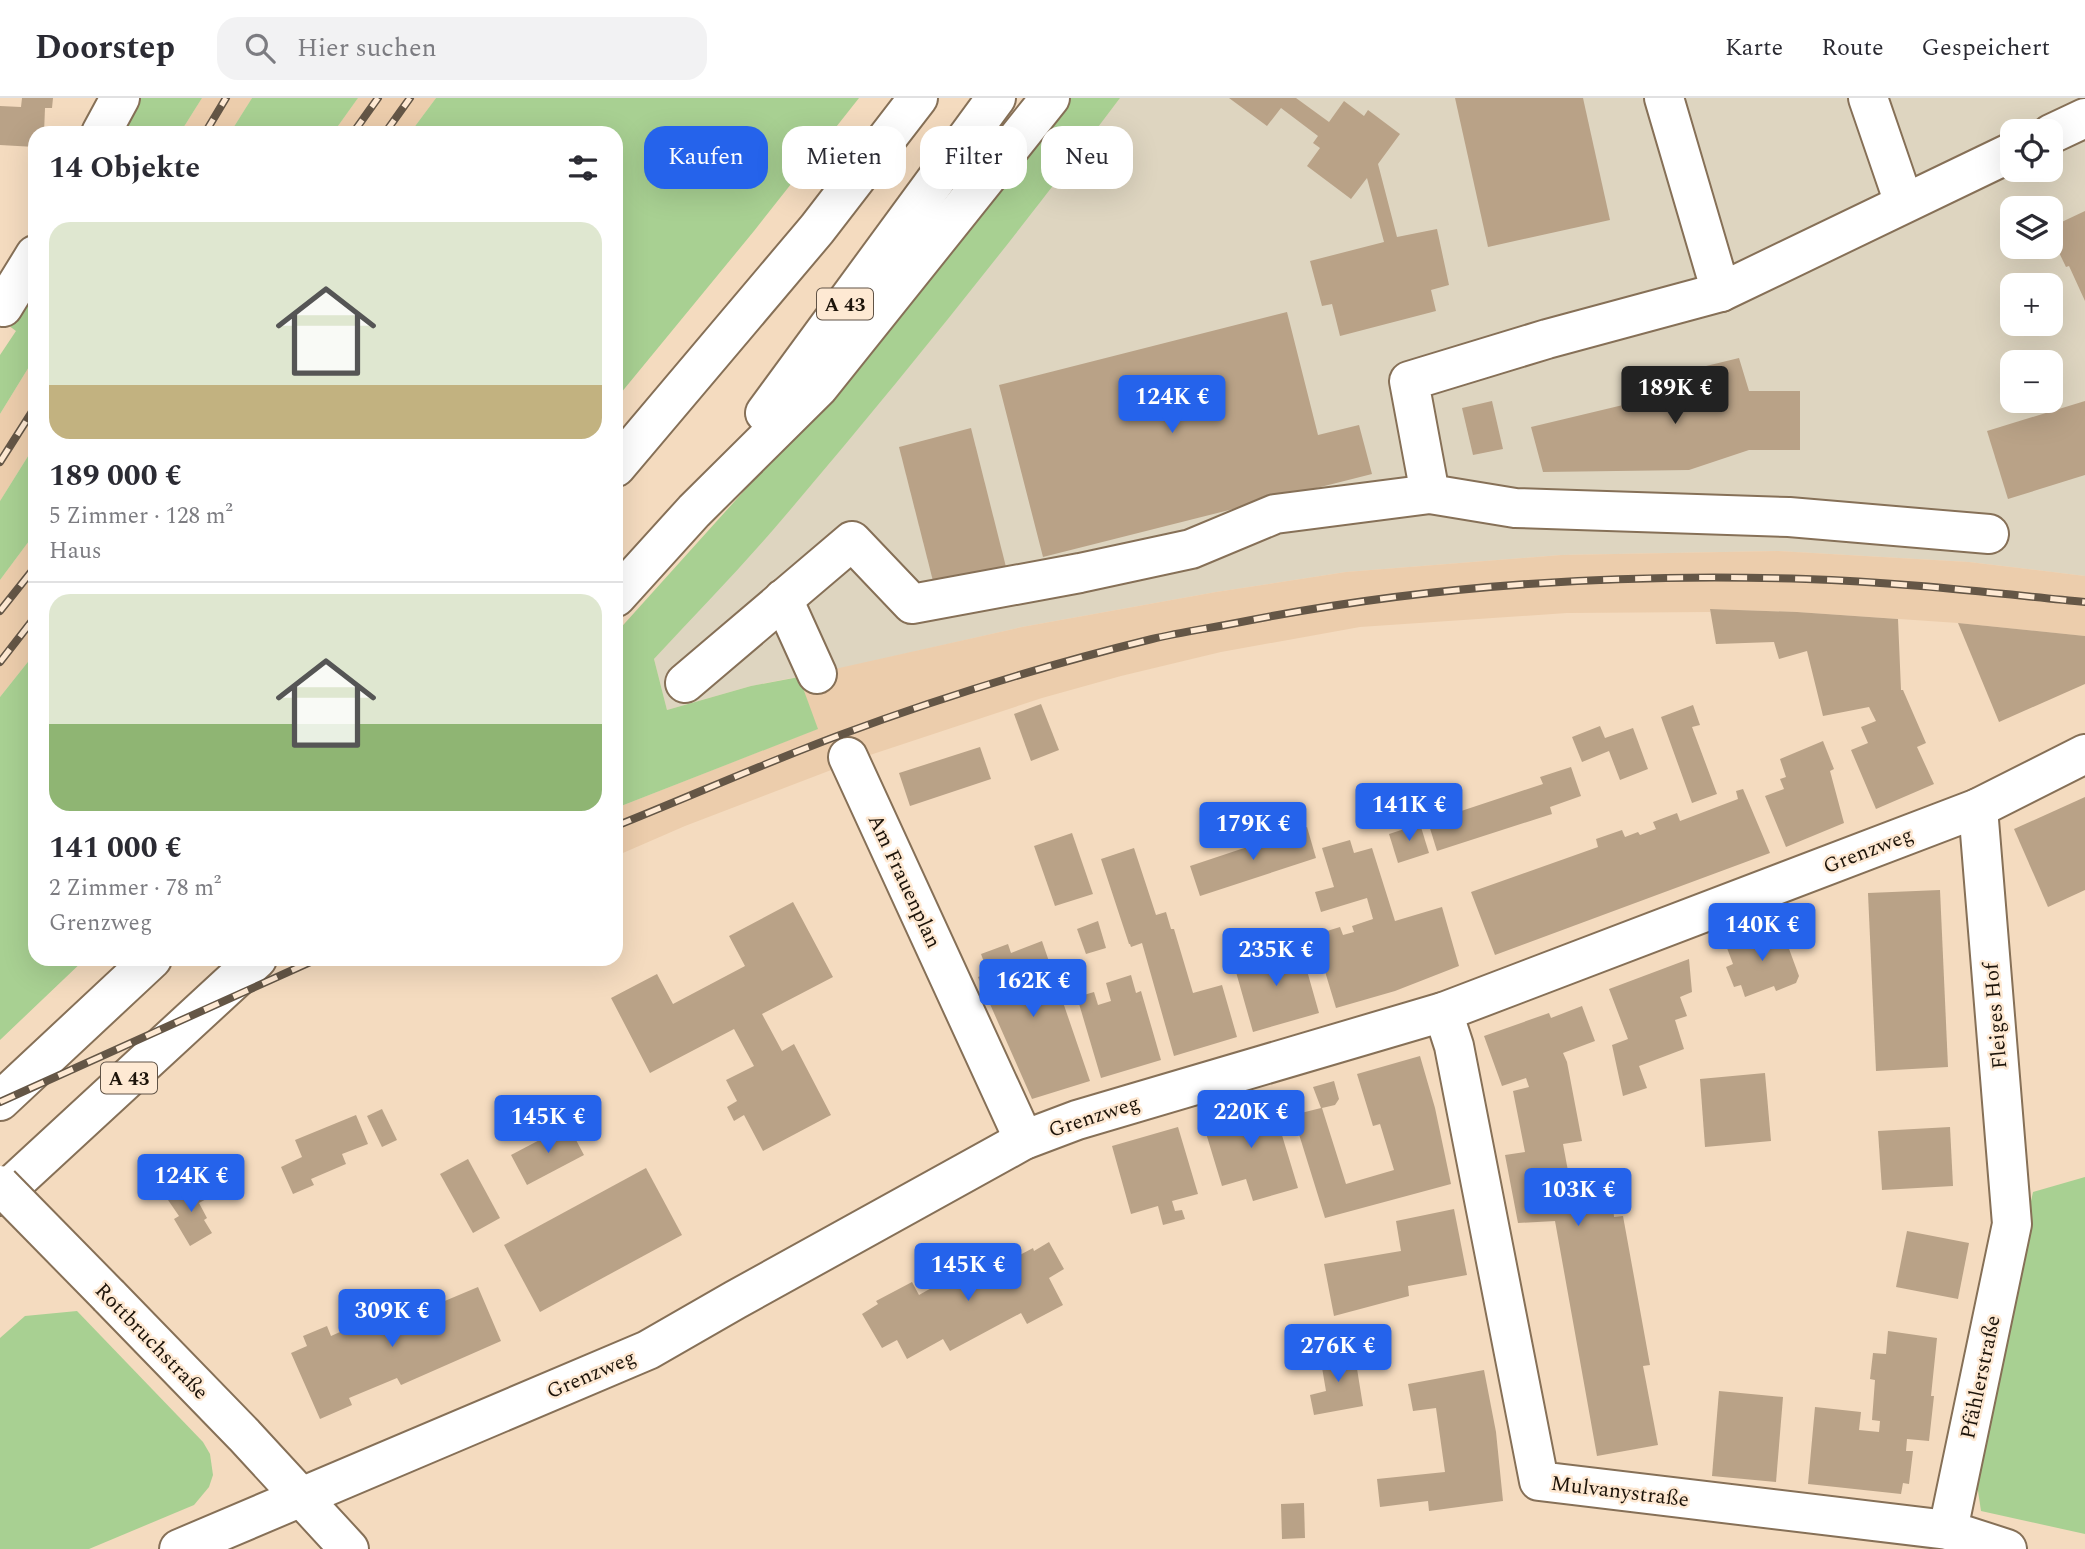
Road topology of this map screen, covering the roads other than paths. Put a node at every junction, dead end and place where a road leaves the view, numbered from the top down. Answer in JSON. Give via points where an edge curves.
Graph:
{"nodes":[{"id":1,"x":120,"y":98,"type":"edge"},
{"id":2,"x":918,"y":98,"type":"edge"},
{"id":3,"x":996,"y":98,"type":"edge"},
{"id":4,"x":1050,"y":98,"type":"edge"},
{"id":5,"x":1664,"y":98,"type":"edge"},
{"id":6,"x":1868,"y":98,"type":"edge"},
{"id":7,"x":2085,"y":118,"type":"edge"},
{"id":8,"x":105,"y":126,"type":"edge"},
{"id":9,"x":2063,"y":128,"type":"edge"},
{"id":10,"x":2000,"y":158,"type":"edge"},
{"id":11,"x":1904,"y":203,"type":"junction"},
{"id":12,"x":28,"y":266,"type":"edge"},
{"id":13,"x":1721,"y":292,"type":"junction"},
{"id":14,"x":3,"y":307,"type":"dead end"},
{"id":15,"x":623,"y":459,"type":"edge"},
{"id":16,"x":1430,"y":494,"type":"junction"},
{"id":17,"x":694,"y":511,"type":"junction"},
{"id":18,"x":1989,"y":534,"type":"dead end"},
{"id":19,"x":623,"y":589,"type":"edge"},
{"id":20,"x":783,"y":599,"type":"junction"},
{"id":21,"x":817,"y":674,"type":"dead end"},
{"id":22,"x":685,"y":683,"type":"dead end"},
{"id":23,"x":2085,"y":754,"type":"edge"},
{"id":24,"x":852,"y":765,"type":"dead end"},
{"id":25,"x":1978,"y":808,"type":"junction"},
{"id":26,"x":145,"y":966,"type":"edge"},
{"id":27,"x":249,"y":966,"type":"edge"},
{"id":28,"x":1443,"y":1012,"type":"junction"},
{"id":29,"x":0,"y":1101,"type":"edge"},
{"id":30,"x":1024,"y":1140,"type":"junction"},
{"id":31,"x":0,"y":1185,"type":"edge"},
{"id":32,"x":0,"y":1196,"type":"edge"},
{"id":33,"x":2012,"y":1224,"type":"joint"},
{"id":34,"x":302,"y":1497,"type":"junction"},
{"id":35,"x":1948,"y":1530,"type":"junction"},
{"id":36,"x":179,"y":1549,"type":"edge"},
{"id":37,"x":349,"y":1549,"type":"edge"},
{"id":38,"x":2007,"y":1549,"type":"edge"}],
"edges":[{"from":1,"to":8,"type":"main road"},
{"from":2,"to":15,"type":"main road","via":[[817,229]]},
{"from":3,"to":17,"type":"main road","number":"A 43"},
{"from":4,"to":17,"type":"main road","via":[[819,387]]},
{"from":5,"to":13,"type":"main road"},
{"from":6,"to":11,"type":"main road"},
{"from":7,"to":9,"type":"main road"},
{"from":10,"to":11,"type":"main road"},
{"from":11,"to":13,"type":"main road"},
{"from":12,"to":14,"type":"main road"},
{"from":13,"to":16,"type":"main road","via":[[1409,381]]},
{"from":16,"to":18,"type":"main road","via":[[1515,508],[1788,517]]},
{"from":16,"to":20,"type":"main road","via":[[1275,514],[1191,549],[912,604],[852,541]]},
{"from":17,"to":19,"type":"main road","number":"A 43"},
{"from":20,"to":21,"type":"main road"},
{"from":20,"to":22,"type":"main road"},
{"from":23,"to":25,"type":"main road","name":"Grenzweg"},
{"from":24,"to":30,"type":"main road","name":"Am Frauenplan"},
{"from":25,"to":28,"type":"main road","name":"Grenzweg"},
{"from":25,"to":33,"type":"main road","name":"Fleiges Hof"},
{"from":26,"to":29,"type":"main road"},
{"from":27,"to":32,"type":"main road","number":"A 43"},
{"from":28,"to":30,"type":"main road","name":"Grenzweg","via":[[1077,1120]]},
{"from":28,"to":35,"type":"main road","name":"Mulvanystraße","via":[[1454,1046],[1539,1481]]},
{"from":30,"to":34,"type":"main road","name":"Grenzweg","via":[[648,1350]]},
{"from":31,"to":34,"type":"main road","name":"Rottbruchstraße","bridge":true},
{"from":33,"to":35,"type":"main road","name":"Pfählerstraße"},
{"from":34,"to":36,"type":"main road","name":"Grenzweg"},
{"from":34,"to":37,"type":"main road","name":"Rottbruchstraße"},
{"from":35,"to":38,"type":"main road","name":"Mulvanystraße"}]}
